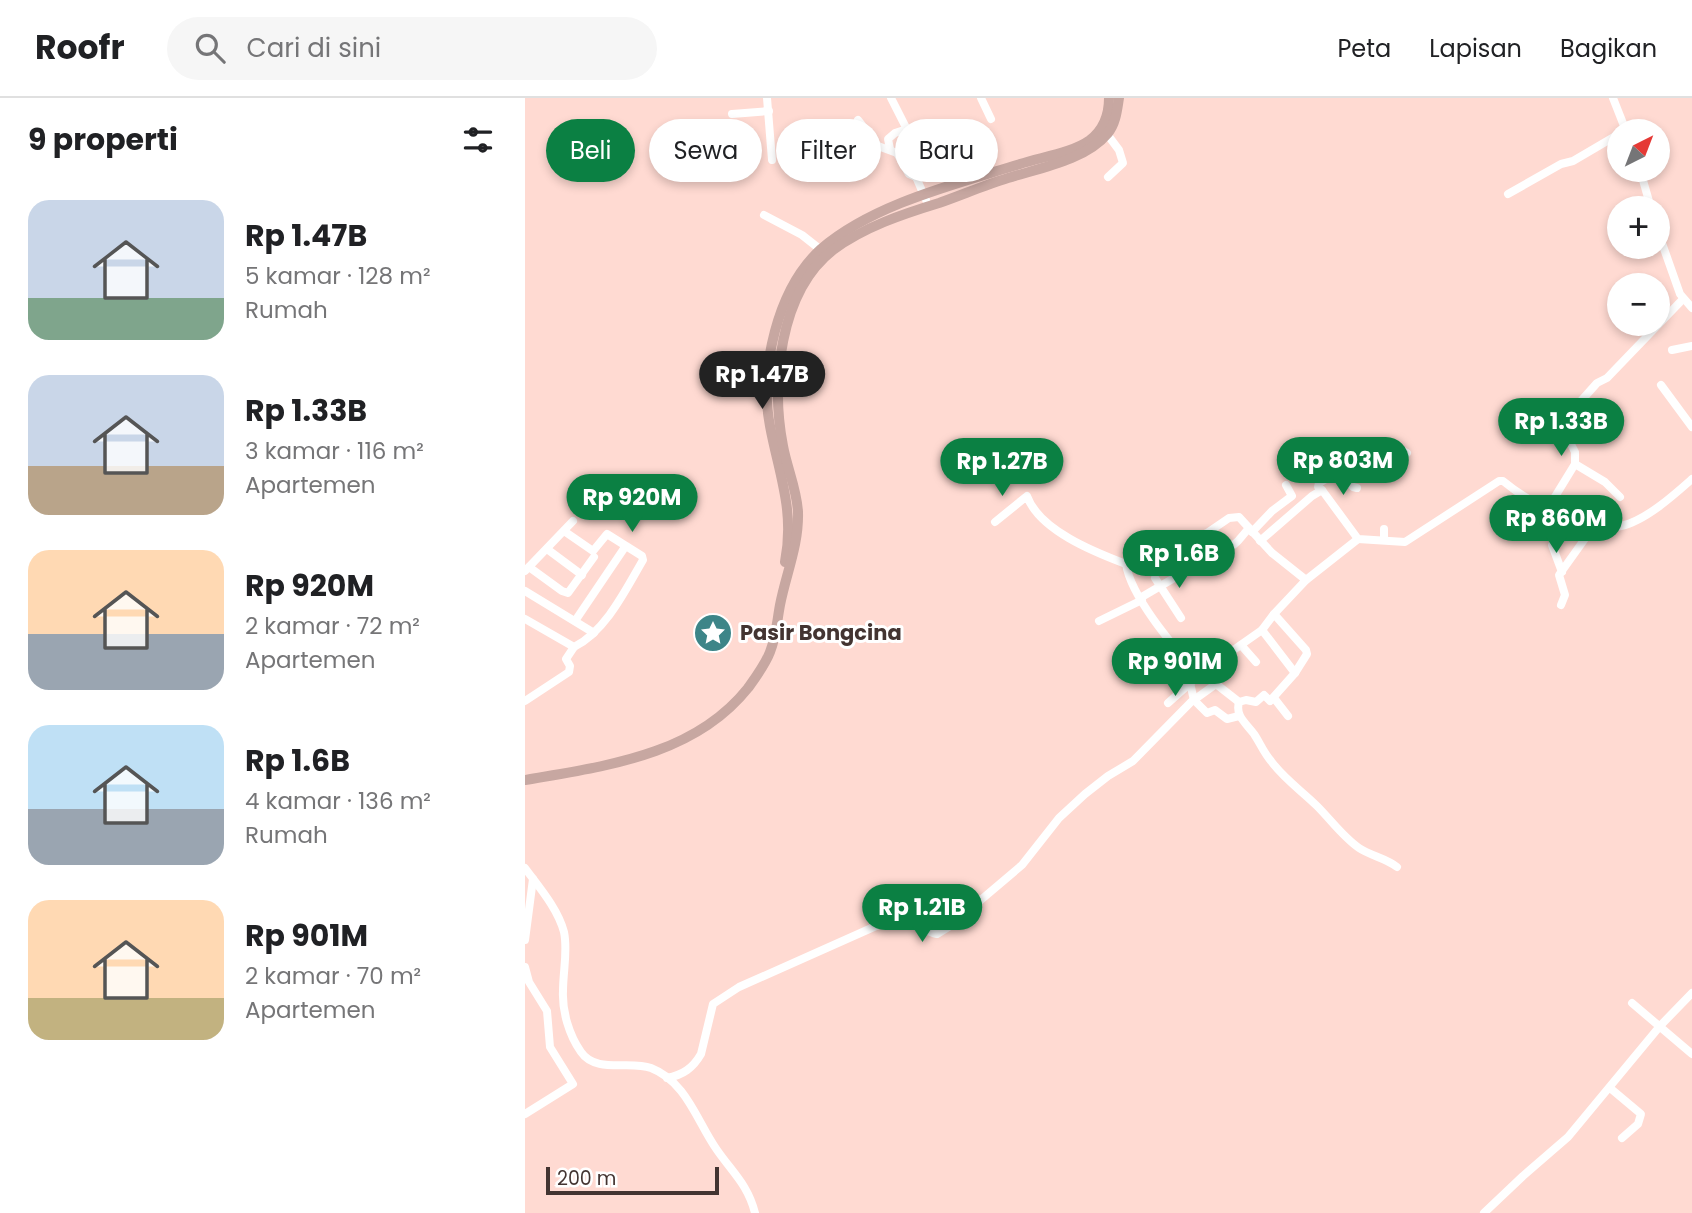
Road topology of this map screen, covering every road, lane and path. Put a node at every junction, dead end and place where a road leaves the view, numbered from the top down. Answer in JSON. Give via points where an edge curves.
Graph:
{"nodes":[{"id":1,"x":767,"y":98,"type":"edge"},
{"id":2,"x":891,"y":98,"type":"edge"},
{"id":3,"x":981,"y":98,"type":"edge"},
{"id":4,"x":1109,"y":98,"type":"edge"},
{"id":5,"x":1119,"y":98,"type":"edge"},
{"id":6,"x":1613,"y":98,"type":"edge"},
{"id":7,"x":769,"y":111,"type":"junction"},
{"id":8,"x":732,"y":114,"type":"dead end"},
{"id":9,"x":902,"y":119,"type":"edge"},
{"id":10,"x":991,"y":119,"type":"edge"},
{"id":11,"x":1619,"y":119,"type":"edge"},
{"id":12,"x":895,"y":134,"type":"edge"},
{"id":13,"x":1107,"y":134,"type":"junction"},
{"id":14,"x":1607,"y":141,"type":"edge"},
{"id":15,"x":881,"y":147,"type":"edge"},
{"id":16,"x":890,"y":149,"type":"junction"},
{"id":17,"x":895,"y":152,"type":"edge"},
{"id":18,"x":772,"y":160,"type":"dead end"},
{"id":19,"x":1108,"y":177,"type":"dead end"},
{"id":20,"x":918,"y":182,"type":"edge"},
{"id":21,"x":1508,"y":194,"type":"dead end"},
{"id":22,"x":926,"y":200,"type":"junction"},
{"id":23,"x":764,"y":215,"type":"dead end"},
{"id":24,"x":821,"y":250,"type":"junction"},
{"id":25,"x":1667,"y":259,"type":"edge"},
{"id":26,"x":1683,"y":299,"type":"junction"},
{"id":27,"x":1692,"y":308,"type":"edge"},
{"id":28,"x":1692,"y":346,"type":"edge"},
{"id":29,"x":1672,"y":351,"type":"dead end"},
{"id":30,"x":1661,"y":385,"type":"dead end"},
{"id":31,"x":1692,"y":427,"type":"edge"},
{"id":32,"x":1407,"y":453,"type":"dead end"},
{"id":33,"x":1576,"y":464,"type":"junction"},
{"id":34,"x":1338,"y":472,"type":"junction"},
{"id":35,"x":1692,"y":479,"type":"edge"},
{"id":36,"x":1286,"y":485,"type":"dead end"},
{"id":37,"x":1357,"y":488,"type":"dead end"},
{"id":38,"x":1322,"y":490,"type":"junction"},
{"id":39,"x":1620,"y":497,"type":"dead end"},
{"id":40,"x":1545,"y":512,"type":"junction"},
{"id":41,"x":1567,"y":518,"type":"junction"},
{"id":42,"x":573,"y":521,"type":"dead end"},
{"id":43,"x":995,"y":522,"type":"dead end"},
{"id":44,"x":1594,"y":526,"type":"junction"},
{"id":45,"x":1384,"y":529,"type":"dead end"},
{"id":46,"x":1250,"y":530,"type":"junction"},
{"id":47,"x":564,"y":531,"type":"junction"},
{"id":48,"x":1358,"y":539,"type":"junction"},
{"id":49,"x":1384,"y":540,"type":"junction"},
{"id":50,"x":1260,"y":541,"type":"junction"},
{"id":51,"x":625,"y":547,"type":"junction"},
{"id":52,"x":547,"y":549,"type":"junction"},
{"id":53,"x":594,"y":556,"type":"dead end"},
{"id":54,"x":1216,"y":560,"type":"dead end"},
{"id":55,"x":1126,"y":564,"type":"junction"},
{"id":56,"x":527,"y":569,"type":"edge"},
{"id":57,"x":1562,"y":572,"type":"junction"},
{"id":58,"x":1181,"y":574,"type":"dead end"},
{"id":59,"x":582,"y":575,"type":"junction"},
{"id":60,"x":1306,"y":580,"type":"junction"},
{"id":61,"x":1158,"y":582,"type":"junction"},
{"id":62,"x":525,"y":592,"type":"edge"},
{"id":63,"x":1141,"y":599,"type":"junction"},
{"id":64,"x":1561,"y":605,"type":"dead end"},
{"id":65,"x":1274,"y":614,"type":"junction"},
{"id":66,"x":1181,"y":618,"type":"dead end"},
{"id":67,"x":525,"y":619,"type":"edge"},
{"id":68,"x":575,"y":621,"type":"junction"},
{"id":69,"x":1099,"y":621,"type":"dead end"},
{"id":70,"x":1262,"y":630,"type":"junction"},
{"id":71,"x":594,"y":633,"type":"junction"},
{"id":72,"x":1241,"y":645,"type":"junction"},
{"id":73,"x":574,"y":647,"type":"junction"},
{"id":74,"x":1256,"y":662,"type":"dead end"},
{"id":75,"x":1202,"y":673,"type":"junction"},
{"id":76,"x":1296,"y":673,"type":"junction"},
{"id":77,"x":1191,"y":683,"type":"junction"},
{"id":78,"x":1216,"y":684,"type":"junction"},
{"id":79,"x":1274,"y":698,"type":"junction"},
{"id":80,"x":1194,"y":700,"type":"junction"},
{"id":81,"x":525,"y":701,"type":"edge"},
{"id":82,"x":1239,"y":702,"type":"junction"},
{"id":83,"x":1168,"y":703,"type":"dead end"},
{"id":84,"x":1239,"y":716,"type":"junction"},
{"id":85,"x":1288,"y":716,"type":"dead end"},
{"id":86,"x":525,"y":778,"type":"edge"},
{"id":87,"x":1397,"y":867,"type":"dead end"},
{"id":88,"x":525,"y":868,"type":"edge"},
{"id":89,"x":533,"y":879,"type":"junction"},
{"id":90,"x":525,"y":940,"type":"edge"},
{"id":91,"x":525,"y":967,"type":"edge"},
{"id":92,"x":1692,"y":993,"type":"edge"},
{"id":93,"x":1632,"y":1003,"type":"dead end"},
{"id":94,"x":1660,"y":1026,"type":"junction"},
{"id":95,"x":1692,"y":1054,"type":"edge"},
{"id":96,"x":667,"y":1078,"type":"junction"},
{"id":97,"x":1610,"y":1088,"type":"junction"},
{"id":98,"x":525,"y":1114,"type":"edge"},
{"id":99,"x":1622,"y":1138,"type":"dead end"},
{"id":100,"x":755,"y":1213,"type":"edge"},
{"id":101,"x":1484,"y":1213,"type":"edge"}],
"edges":[{"from":1,"to":7,"type":"street"},
{"from":2,"to":9,"type":"street"},
{"from":3,"to":10,"type":"street"},
{"from":4,"to":22,"type":"main road","via":[[1100,130],[1082,144]]},
{"from":5,"to":13,"type":"main road"},
{"from":6,"to":11,"type":"street"},
{"from":7,"to":8,"type":"street"},
{"from":7,"to":18,"type":"street"},
{"from":12,"to":16,"type":"street","via":[[888,139]]},
{"from":13,"to":19,"type":"street","via":[[1123,163]]},
{"from":13,"to":22,"type":"main road","via":[[1078,154]]},
{"from":14,"to":21,"type":"street"},
{"from":15,"to":16,"type":"street"},
{"from":16,"to":17,"type":"street"},
{"from":20,"to":22,"type":"street"},
{"from":22,"to":24,"type":"main road","via":[[862,222]]},
{"from":22,"to":86,"type":"main road","via":[[834,250],[810,274],[793,309],[783,341],[777,404],[797,508],[796,542],[770,651],[757,676],[719,718],[682,741],[637,757]]},
{"from":23,"to":24,"type":"street"},
{"from":24,"to":86,"type":"main road","via":[[784,303],[769,371],[770,424],[789,516],[786,558],[758,664],[733,698],[679,736],[645,749]]},
{"from":25,"to":26,"type":"street"},
{"from":26,"to":27,"type":"street"},
{"from":26,"to":33,"type":"street","via":[[1564,420],[1562,427]]},
{"from":28,"to":29,"type":"street"},
{"from":30,"to":31,"type":"street"},
{"from":32,"to":34,"type":"street","via":[[1380,443],[1349,460]]},
{"from":33,"to":39,"type":"street"},
{"from":33,"to":40,"type":"street"},
{"from":34,"to":37,"type":"street"},
{"from":34,"to":38,"type":"street","via":[[1319,483]]},
{"from":35,"to":44,"type":"street","via":[[1628,523]]},
{"from":36,"to":46,"type":"street","via":[[1293,496]]},
{"from":38,"to":48,"type":"street"},
{"from":38,"to":50,"type":"street"},
{"from":40,"to":41,"type":"street"},
{"from":40,"to":49,"type":"street","via":[[1499,481],[1405,542]]},
{"from":41,"to":44,"type":"street"},
{"from":41,"to":57,"type":"street","via":[[1552,545]]},
{"from":42,"to":47,"type":"street"},
{"from":43,"to":55,"type":"street","via":[[1027,496],[1036,513],[1073,541]]},
{"from":44,"to":57,"type":"street"},
{"from":45,"to":49,"type":"street"},
{"from":46,"to":50,"type":"street"},
{"from":46,"to":54,"type":"street"},
{"from":46,"to":55,"type":"street","via":[[1239,517],[1229,518],[1207,533]]},
{"from":47,"to":51,"type":"street","via":[[593,551],[607,534]]},
{"from":47,"to":52,"type":"street"},
{"from":48,"to":49,"type":"street"},
{"from":48,"to":60,"type":"street"},
{"from":50,"to":60,"type":"street"},
{"from":51,"to":68,"type":"street"},
{"from":51,"to":71,"type":"street","via":[[643,560]]},
{"from":52,"to":56,"type":"street"},
{"from":52,"to":59,"type":"street"},
{"from":53,"to":59,"type":"street"},
{"from":55,"to":63,"type":"street"},
{"from":56,"to":59,"type":"street","via":[[568,593]]},
{"from":57,"to":64,"type":"street","via":[[1559,577],[1565,595]]},
{"from":58,"to":61,"type":"street"},
{"from":60,"to":65,"type":"street"},
{"from":61,"to":63,"type":"street"},
{"from":61,"to":66,"type":"street"},
{"from":62,"to":68,"type":"street"},
{"from":63,"to":69,"type":"street"},
{"from":63,"to":75,"type":"street"},
{"from":65,"to":70,"type":"street"},
{"from":65,"to":76,"type":"street","via":[[1308,653]]},
{"from":67,"to":73,"type":"street"},
{"from":68,"to":71,"type":"street"},
{"from":70,"to":72,"type":"street"},
{"from":70,"to":76,"type":"street"},
{"from":71,"to":73,"type":"street"},
{"from":72,"to":74,"type":"street"},
{"from":72,"to":75,"type":"street"},
{"from":73,"to":81,"type":"street","via":[[566,659],[569,672]]},
{"from":75,"to":77,"type":"street"},
{"from":75,"to":78,"type":"street"},
{"from":76,"to":79,"type":"street"},
{"from":77,"to":80,"type":"street"},
{"from":77,"to":83,"type":"street"},
{"from":78,"to":80,"type":"street"},
{"from":78,"to":82,"type":"street"},
{"from":79,"to":82,"type":"street","via":[[1270,701],[1264,695],[1256,702]]},
{"from":79,"to":85,"type":"street"},
{"from":80,"to":84,"type":"street","via":[[1207,713],[1215,710],[1227,719]]},
{"from":80,"to":96,"type":"street","via":[[1133,761],[1077,801],[1022,865],[950,926],[937,934],[894,918],[739,987],[713,1004],[698,1060]]},
{"from":82,"to":84,"type":"street"},
{"from":84,"to":87,"type":"street","via":[[1269,760],[1344,836]]},
{"from":88,"to":89,"type":"street"},
{"from":89,"to":90,"type":"street"},
{"from":89,"to":96,"type":"street","via":[[563,930],[563,1007],[582,1053],[598,1063],[647,1067]]},
{"from":91,"to":98,"type":"street","via":[[547,1011],[550,1047],[573,1084]]},
{"from":92,"to":94,"type":"street"},
{"from":93,"to":94,"type":"street"},
{"from":94,"to":95,"type":"street"},
{"from":94,"to":97,"type":"street"},
{"from":96,"to":100,"type":"street","via":[[690,1102],[716,1148],[745,1184]]},
{"from":97,"to":99,"type":"street","via":[[1641,1114],[1638,1124]]},
{"from":97,"to":101,"type":"street","via":[[1568,1137]]}]}
